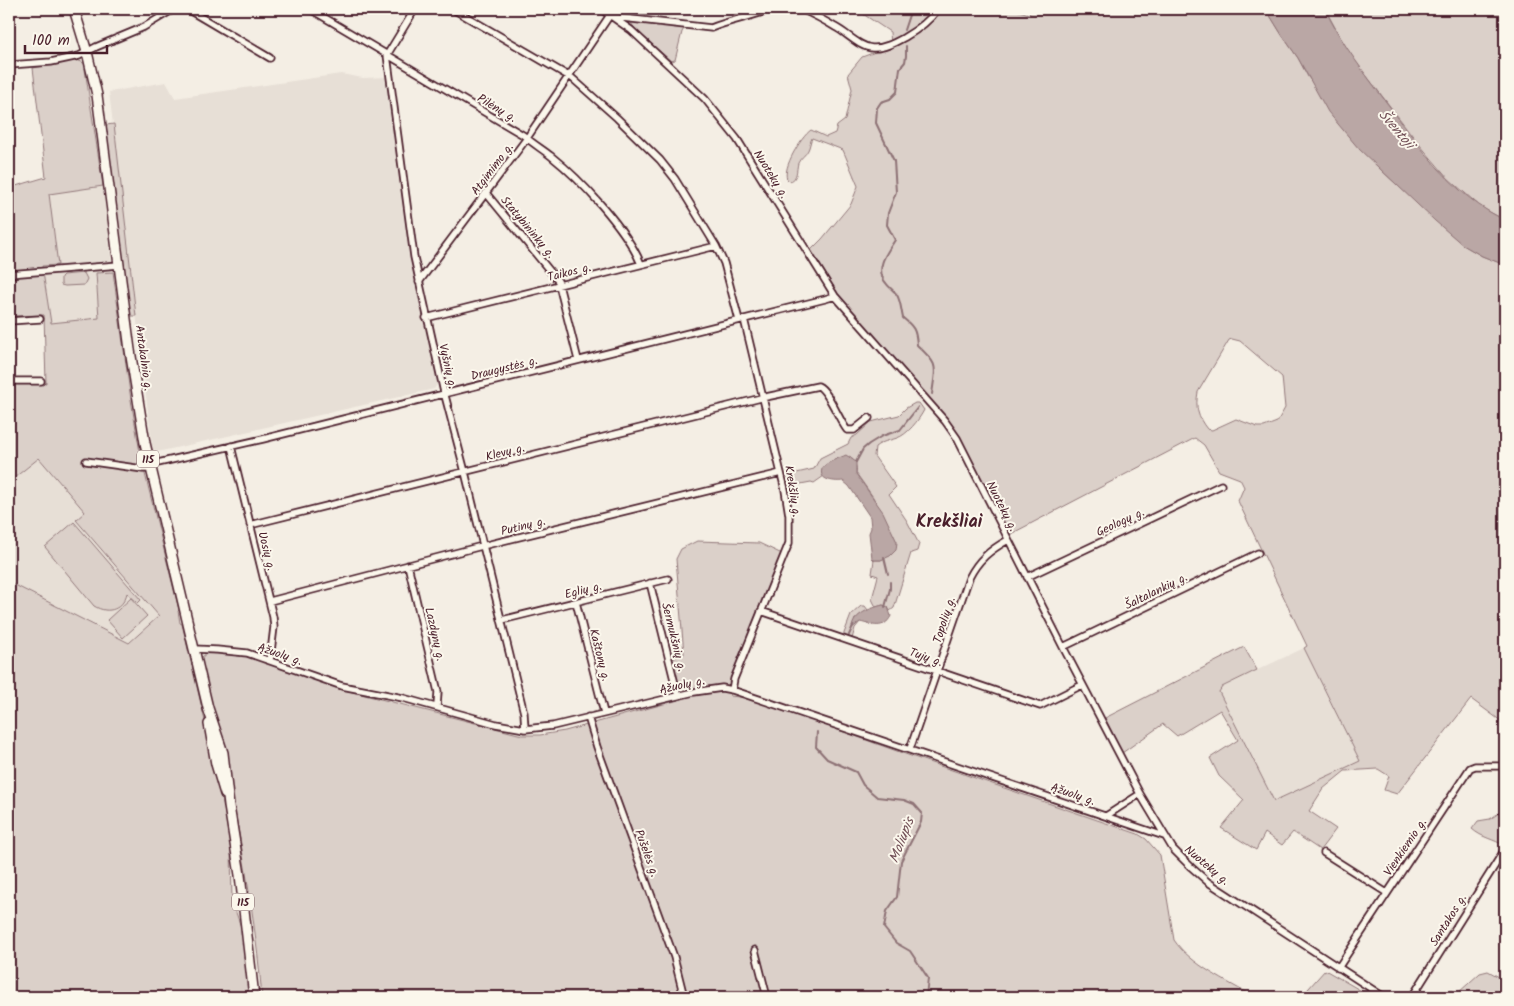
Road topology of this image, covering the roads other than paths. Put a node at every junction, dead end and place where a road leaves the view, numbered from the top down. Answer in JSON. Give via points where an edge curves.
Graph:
{"nodes":[{"id":1,"x":74,"y":9,"type":"edge"},
{"id":2,"x":174,"y":9,"type":"edge"},
{"id":3,"x":187,"y":9,"type":"edge"},
{"id":4,"x":310,"y":9,"type":"edge"},
{"id":5,"x":415,"y":9,"type":"edge"},
{"id":6,"x":453,"y":9,"type":"edge"},
{"id":7,"x":600,"y":9,"type":"edge"},
{"id":8,"x":620,"y":9,"type":"edge"},
{"id":9,"x":770,"y":9,"type":"edge"},
{"id":10,"x":800,"y":9,"type":"edge"},
{"id":11,"x":938,"y":9,"type":"edge"},
{"id":12,"x":612,"y":16,"type":"junction"},
{"id":13,"x":88,"y":52,"type":"junction"},
{"id":14,"x":387,"y":55,"type":"junction"},
{"id":15,"x":270,"y":58,"type":"dead end"},
{"id":16,"x":9,"y":66,"type":"edge"},
{"id":17,"x":569,"y":77,"type":"junction"},
{"id":18,"x":527,"y":138,"type":"junction"},
{"id":19,"x":486,"y":193,"type":"junction"},
{"id":20,"x":716,"y":246,"type":"junction"},
{"id":21,"x":641,"y":264,"type":"junction"},
{"id":22,"x":119,"y":265,"type":"junction"},
{"id":23,"x":9,"y":274,"type":"edge"},
{"id":24,"x":419,"y":282,"type":"junction"},
{"id":25,"x":560,"y":284,"type":"junction"},
{"id":26,"x":834,"y":296,"type":"junction"},
{"id":27,"x":426,"y":318,"type":"junction"},
{"id":28,"x":40,"y":319,"type":"dead end"},
{"id":29,"x":742,"y":320,"type":"junction"},
{"id":30,"x":9,"y":321,"type":"edge"},
{"id":31,"x":578,"y":360,"type":"junction"},
{"id":32,"x":9,"y":381,"type":"edge"},
{"id":33,"x":41,"y":381,"type":"dead end"},
{"id":34,"x":444,"y":393,"type":"junction"},
{"id":35,"x":764,"y":398,"type":"junction"},
{"id":36,"x":869,"y":418,"type":"dead end"},
{"id":37,"x":231,"y":446,"type":"junction"},
{"id":38,"x":86,"y":461,"type":"dead end"},
{"id":39,"x":150,"y":467,"type":"junction"},
{"id":40,"x":465,"y":472,"type":"junction"},
{"id":41,"x":781,"y":473,"type":"junction"},
{"id":42,"x":1221,"y":485,"type":"dead end"},
{"id":43,"x":250,"y":525,"type":"junction"},
{"id":44,"x":1008,"y":540,"type":"junction"},
{"id":45,"x":483,"y":546,"type":"junction"},
{"id":46,"x":1258,"y":553,"type":"dead end"},
{"id":47,"x":408,"y":565,"type":"junction"},
{"id":48,"x":1027,"y":577,"type":"junction"},
{"id":49,"x":668,"y":579,"type":"dead end"},
{"id":50,"x":650,"y":583,"type":"junction"},
{"id":51,"x":270,"y":601,"type":"junction"},
{"id":52,"x":576,"y":602,"type":"junction"},
{"id":53,"x":761,"y":611,"type":"junction"},
{"id":54,"x":502,"y":620,"type":"junction"},
{"id":55,"x":1063,"y":647,"type":"junction"},
{"id":56,"x":194,"y":650,"type":"junction"},
{"id":57,"x":270,"y":660,"type":"junction"},
{"id":58,"x":938,"y":672,"type":"junction"},
{"id":59,"x":1082,"y":685,"type":"junction"},
{"id":60,"x":732,"y":690,"type":"junction"},
{"id":61,"x":678,"y":696,"type":"junction"},
{"id":62,"x":437,"y":707,"type":"junction"},
{"id":63,"x":604,"y":714,"type":"junction"},
{"id":64,"x":588,"y":717,"type":"junction"},
{"id":65,"x":524,"y":729,"type":"junction"},
{"id":66,"x":910,"y":750,"type":"junction"},
{"id":67,"x":1505,"y":766,"type":"edge"},
{"id":68,"x":1140,"y":794,"type":"junction"},
{"id":69,"x":1106,"y":816,"type":"junction"},
{"id":70,"x":1164,"y":836,"type":"junction"},
{"id":71,"x":1324,"y":853,"type":"dead end"},
{"id":72,"x":1502,"y":854,"type":"dead end"},
{"id":73,"x":1387,"y":893,"type":"junction"},
{"id":74,"x":755,"y":950,"type":"dead end"},
{"id":75,"x":1338,"y":968,"type":"junction"},
{"id":76,"x":254,"y":997,"type":"edge"},
{"id":77,"x":684,"y":997,"type":"edge"},
{"id":78,"x":767,"y":997,"type":"edge"},
{"id":79,"x":1384,"y":997,"type":"edge"},
{"id":80,"x":1412,"y":997,"type":"edge"}],
"edges":[{"from":1,"to":13,"type":"main road","name":"Antakalnio g.","number":"115"},
{"from":2,"to":13,"type":"street","via":[[144,27]]},
{"from":3,"to":15,"type":"street"},
{"from":4,"to":14,"type":"street","name":"Pilėnų g."},
{"from":5,"to":14,"type":"street"},
{"from":6,"to":17,"type":"street","name":"Krekšlių g."},
{"from":7,"to":12,"type":"street","name":"Nuotekų g."},
{"from":8,"to":12,"type":"street","name":"Atgimimo g."},
{"from":9,"to":12,"type":"street","via":[[711,28]]},
{"from":10,"to":11,"type":"street","via":[[836,27],[865,47],[873,48],[896,42],[919,29]]},
{"from":12,"to":17,"type":"street","name":"Atgimimo g."},
{"from":12,"to":26,"type":"street","name":"Nuotekų g.","via":[[705,98],[737,139]]},
{"from":13,"to":16,"type":"street","via":[[65,60]]},
{"from":13,"to":22,"type":"main road","name":"Antakalnio g.","number":"115","via":[[111,191]]},
{"from":14,"to":18,"type":"street","name":"Pilėnų g."},
{"from":14,"to":24,"type":"street","name":"Vyšnių g."},
{"from":17,"to":18,"type":"street","name":"Atgimimo g."},
{"from":17,"to":20,"type":"street","name":"Krekšlių g.","via":[[660,160]]},
{"from":18,"to":19,"type":"street","name":"Atgimimo g."},
{"from":18,"to":21,"type":"street","name":"Pilėnų g.","via":[[570,172],[603,208]]},
{"from":19,"to":24,"type":"street","name":"Atgimimo g."},
{"from":19,"to":25,"type":"street","name":"Statybininkų g."},
{"from":20,"to":21,"type":"street","name":"Taikos g."},
{"from":20,"to":29,"type":"street","name":"Krekšlių g."},
{"from":21,"to":25,"type":"street","name":"Taikos g."},
{"from":22,"to":23,"type":"street"},
{"from":22,"to":39,"type":"main road","name":"Antakalnio g.","number":"115"},
{"from":24,"to":27,"type":"street","name":"Vyšnių g."},
{"from":25,"to":27,"type":"street","name":"Taikos g."},
{"from":25,"to":31,"type":"street","name":"Statybininkų g."},
{"from":26,"to":29,"type":"street","name":"Draugystės g."},
{"from":26,"to":44,"type":"street","name":"Nuotekų g.","via":[[945,421],[957,438]]},
{"from":27,"to":34,"type":"street","name":"Vyšnių g."},
{"from":28,"to":30,"type":"street"},
{"from":29,"to":31,"type":"street","name":"Draugystės g."},
{"from":29,"to":35,"type":"street","name":"Krekšlių g."},
{"from":31,"to":34,"type":"street","name":"Draugystės g."},
{"from":32,"to":33,"type":"street"},
{"from":34,"to":37,"type":"street","name":"Draugystės g."},
{"from":34,"to":40,"type":"street","name":"Vyšnių g."},
{"from":35,"to":36,"type":"street","name":"Klevų g.","via":[[818,386],[824,389],[847,430],[854,430]]},
{"from":35,"to":40,"type":"street","name":"Klevų g."},
{"from":35,"to":41,"type":"street","name":"Krekšlių g."},
{"from":37,"to":39,"type":"street","name":"Draugystės g."},
{"from":37,"to":43,"type":"street","name":"Uosių g."},
{"from":38,"to":39,"type":"street"},
{"from":39,"to":56,"type":"main road","name":"Antakalnio g.","number":"115"},
{"from":40,"to":43,"type":"street","name":"Klevų g."},
{"from":40,"to":45,"type":"street","name":"Vyšnių g."},
{"from":41,"to":45,"type":"street","name":"Putinų g."},
{"from":41,"to":53,"type":"street","name":"Krekšlių g.","via":[[789,515],[789,543]]},
{"from":42,"to":48,"type":"street","name":"Geologų g."},
{"from":43,"to":51,"type":"street","name":"Uosių g."},
{"from":44,"to":48,"type":"street","name":"Nuotekų g."},
{"from":44,"to":58,"type":"street","name":"Topolių g.","via":[[984,556],[974,568]]},
{"from":45,"to":47,"type":"street","name":"Putinų g."},
{"from":45,"to":54,"type":"street","name":"Vyšnių g."},
{"from":46,"to":55,"type":"street","name":"Šaltalankių g."},
{"from":47,"to":51,"type":"street","name":"Putinų g."},
{"from":47,"to":62,"type":"street","name":"Lazdynų g.","via":[[438,692]]},
{"from":48,"to":55,"type":"street","name":"Nuotekų g."},
{"from":49,"to":50,"type":"street","name":"Eglių g."},
{"from":50,"to":52,"type":"street","name":"Eglių g."},
{"from":50,"to":61,"type":"street","name":"Šermukšnių g."},
{"from":51,"to":57,"type":"street","name":"Uosių g.","via":[[274,627]]},
{"from":52,"to":54,"type":"street","name":"Eglių g."},
{"from":52,"to":63,"type":"street","name":"Kaštonų g."},
{"from":53,"to":58,"type":"street","name":"Tujų g."},
{"from":53,"to":60,"type":"street","name":"Krekšlių g."},
{"from":54,"to":65,"type":"street","name":"Vyšnių g.","via":[[524,713]]},
{"from":55,"to":59,"type":"street","name":"Nuotekų g."},
{"from":56,"to":57,"type":"street","name":"Ąžuolų g.","via":[[237,652]]},
{"from":56,"to":76,"type":"main road","name":"Antakalnio g.","number":"115","via":[[223,753]]},
{"from":57,"to":62,"type":"street","name":"Ąžuolų g.","via":[[342,686]]},
{"from":58,"to":59,"type":"street","name":"Tujų g.","via":[[1040,706]]},
{"from":58,"to":66,"type":"street","name":"Topolių g."},
{"from":59,"to":68,"type":"street","name":"Nuotekų g."},
{"from":60,"to":61,"type":"street","name":"Ąžuolų g.","via":[[713,689]]},
{"from":60,"to":66,"type":"street","name":"Ąžuolų g."},
{"from":61,"to":63,"type":"street","name":"Ąžuolų g."},
{"from":62,"to":65,"type":"street","name":"Ąžuolų g."},
{"from":63,"to":64,"type":"street","name":"Ąžuolų g."},
{"from":64,"to":65,"type":"street","name":"Ąžuolų g."},
{"from":64,"to":77,"type":"street","name":"Pušelės g.","via":[[674,957]]},
{"from":66,"to":69,"type":"street","name":"Ąžuolų g."},
{"from":67,"to":73,"type":"street","name":"Vienkiemio g.","via":[[1470,768]]},
{"from":68,"to":69,"type":"street"},
{"from":68,"to":70,"type":"street","name":"Nuotekų g."},
{"from":69,"to":70,"type":"street","name":"Ąžuolų g."},
{"from":70,"to":75,"type":"street","name":"Nuotekų g.","via":[[1181,858],[1208,882]]},
{"from":71,"to":73,"type":"street"},
{"from":72,"to":80,"type":"street","name":"Santakos g."},
{"from":73,"to":75,"type":"street","name":"Vienkiemio g."},
{"from":74,"to":78,"type":"street"},
{"from":75,"to":79,"type":"street","name":"Nuotekų g."}]}
